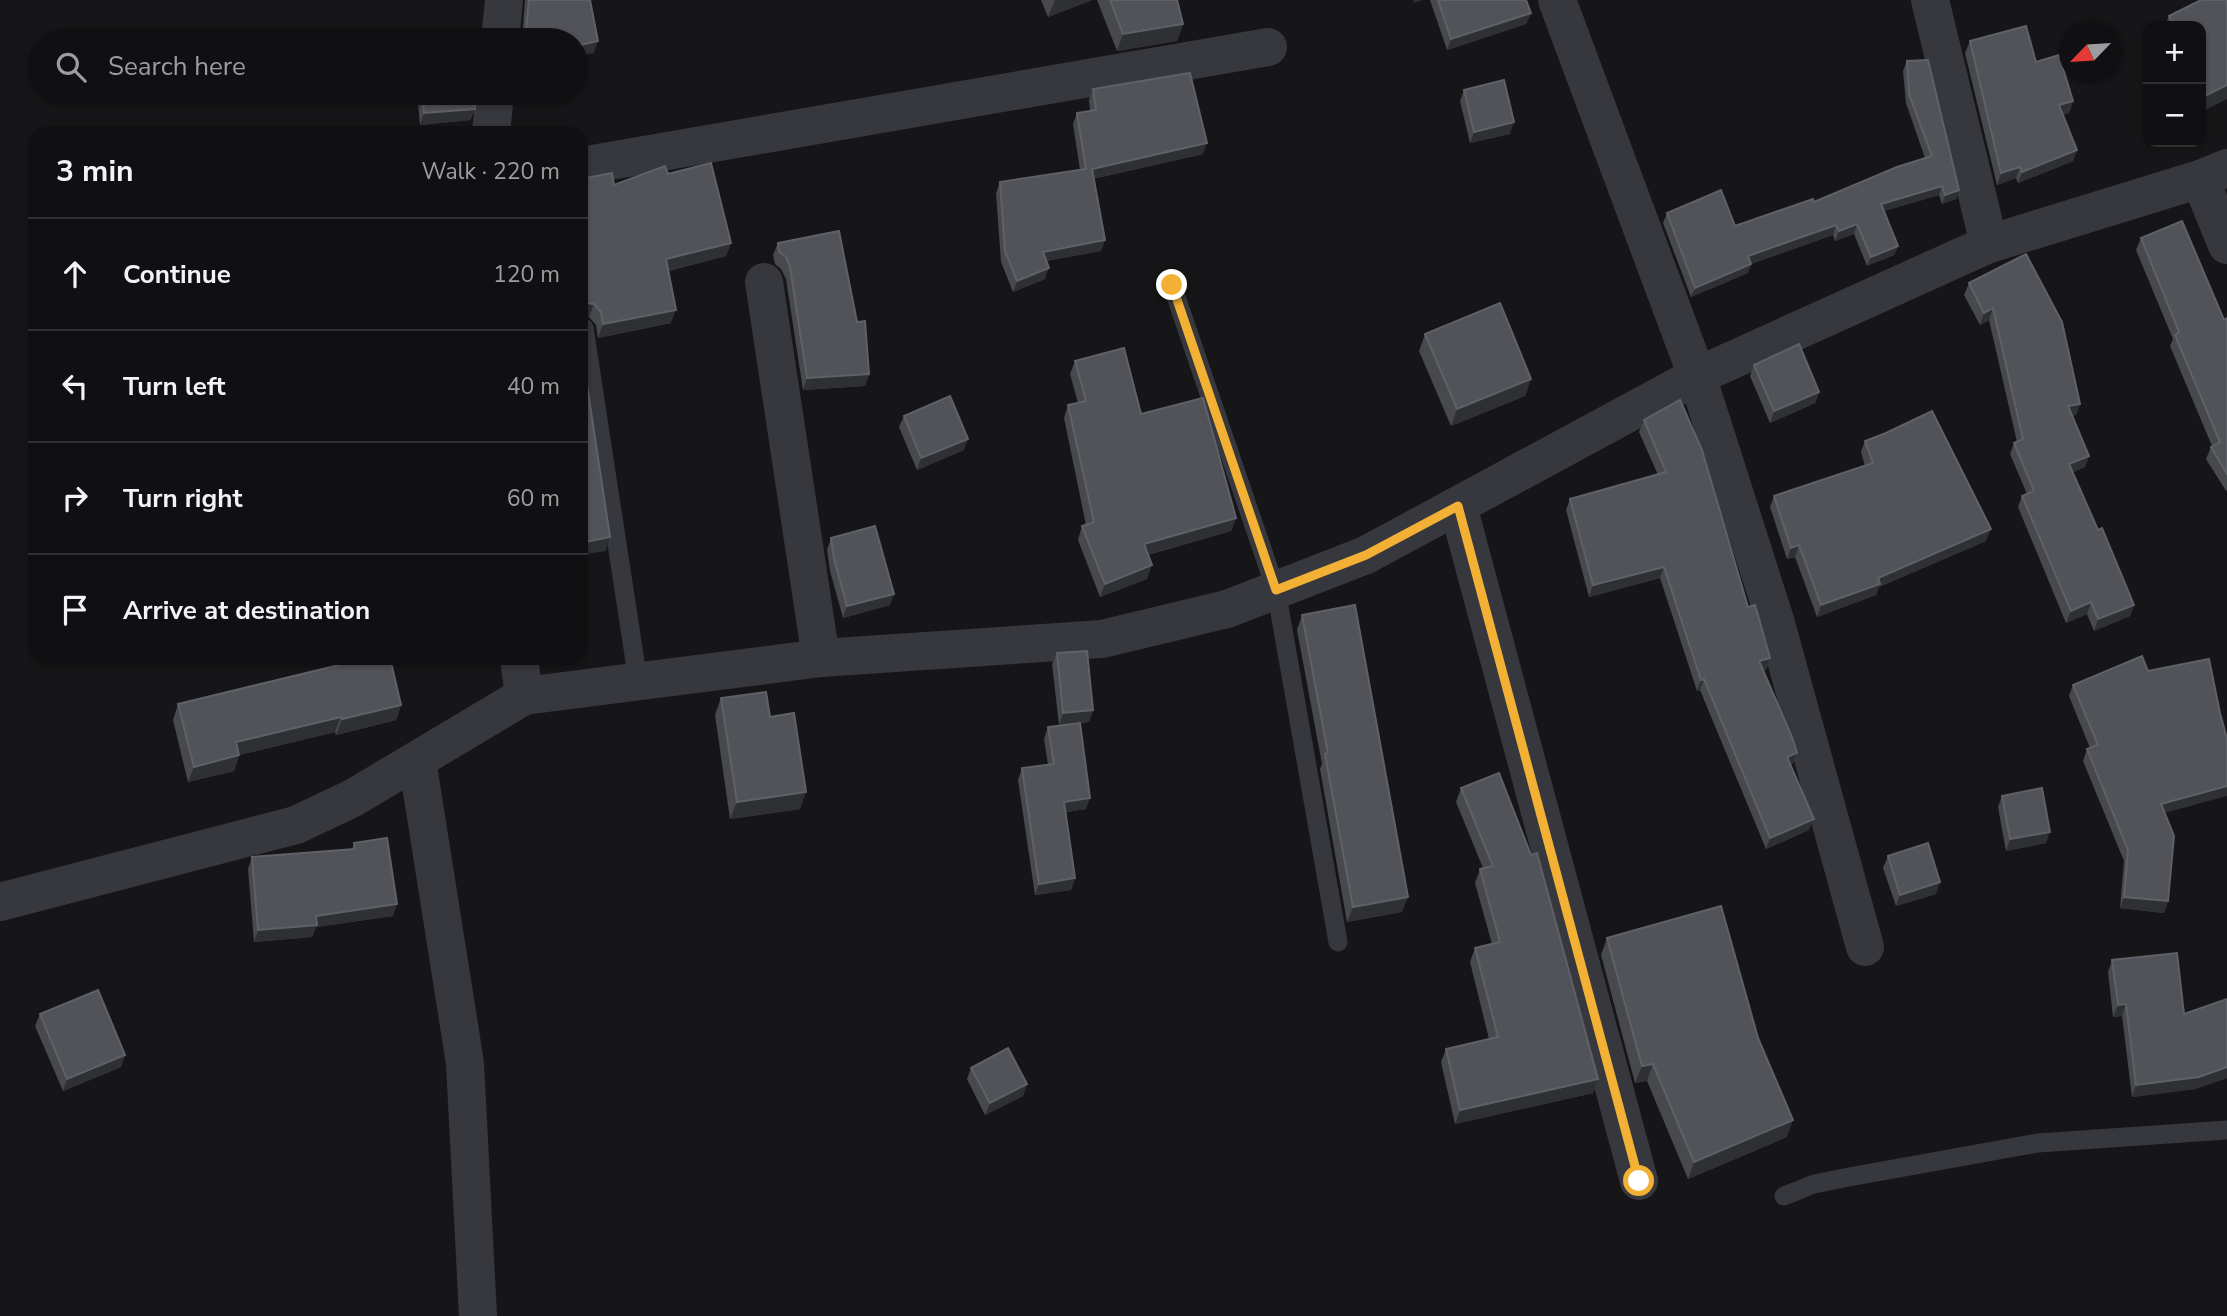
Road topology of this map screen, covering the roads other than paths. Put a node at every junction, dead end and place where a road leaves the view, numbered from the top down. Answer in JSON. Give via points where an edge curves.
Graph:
{"nodes":[{"id":1,"x":504,"y":0,"type":"edge"},
{"id":2,"x":1557,"y":0,"type":"edge"},
{"id":3,"x":1930,"y":0,"type":"edge"},
{"id":4,"x":501,"y":28,"type":"edge"},
{"id":5,"x":1268,"y":47,"type":"dead end"},
{"id":6,"x":494,"y":105,"type":"edge"},
{"id":7,"x":492,"y":126,"type":"edge"},
{"id":8,"x":588,"y":165,"type":"edge"},
{"id":9,"x":2213,"y":174,"type":"edge"},
{"id":10,"x":1989,"y":244,"type":"junction"},
{"id":11,"x":2227,"y":245,"type":"edge"},
{"id":12,"x":764,"y":282,"type":"dead end"},
{"id":13,"x":1172,"y":285,"type":"dead end"},
{"id":14,"x":588,"y":354,"type":"edge"},
{"id":15,"x":1697,"y":376,"type":"junction"},
{"id":16,"x":1458,"y":506,"type":"junction"},
{"id":17,"x":1276,"y":590,"type":"junction"},
{"id":18,"x":821,"y":658,"type":"junction"},
{"id":19,"x":520,"y":665,"type":"edge"},
{"id":20,"x":638,"y":681,"type":"junction"},
{"id":21,"x":524,"y":696,"type":"junction"},
{"id":22,"x":417,"y":760,"type":"junction"},
{"id":23,"x":0,"y":902,"type":"edge"},
{"id":24,"x":1338,"y":942,"type":"dead end"},
{"id":25,"x":1865,"y":947,"type":"dead end"},
{"id":26,"x":2227,"y":1130,"type":"edge"},
{"id":27,"x":1639,"y":1181,"type":"dead end"},
{"id":28,"x":1784,"y":1196,"type":"dead end"},
{"id":29,"x":478,"y":1316,"type":"edge"}],
"edges":[{"from":1,"to":4,"type":"street"},
{"from":2,"to":15,"type":"street"},
{"from":3,"to":10,"type":"street"},
{"from":5,"to":8,"type":"street"},
{"from":6,"to":7,"type":"street"},
{"from":9,"to":10,"type":"street"},
{"from":9,"to":11,"type":"street"},
{"from":10,"to":15,"type":"street"},
{"from":12,"to":18,"type":"street"},
{"from":13,"to":17,"type":"lane"},
{"from":14,"to":20,"type":"lane"},
{"from":15,"to":16,"type":"street"},
{"from":15,"to":25,"type":"street","via":[[1775,620]]},
{"from":16,"to":17,"type":"street","via":[[1366,555]]},
{"from":16,"to":27,"type":"street"},
{"from":17,"to":18,"type":"street","via":[[1227,609],[1102,639]]},
{"from":17,"to":24,"type":"lane"},
{"from":18,"to":20,"type":"street"},
{"from":19,"to":21,"type":"street"},
{"from":20,"to":21,"type":"street"},
{"from":21,"to":22,"type":"street"},
{"from":22,"to":23,"type":"street","via":[[296,825]]},
{"from":22,"to":29,"type":"street","via":[[465,1063]]},
{"from":26,"to":28,"type":"lane","via":[[2038,1143],[1814,1184]]}]}
